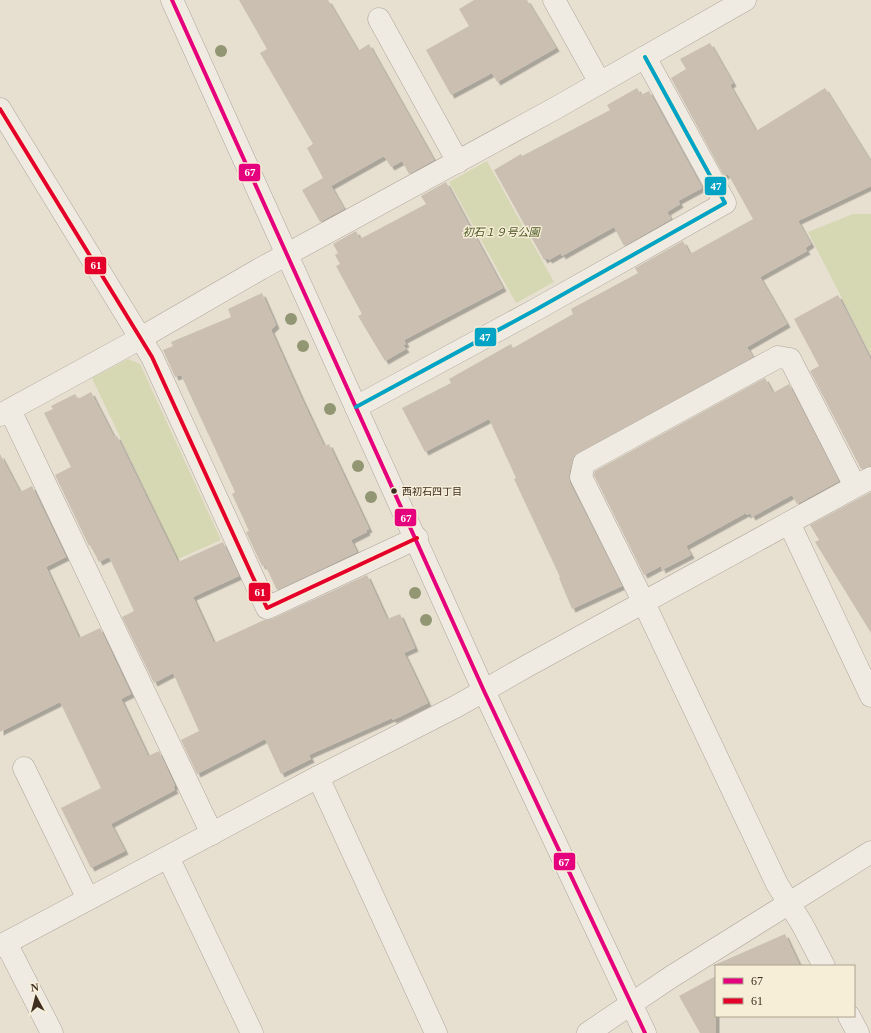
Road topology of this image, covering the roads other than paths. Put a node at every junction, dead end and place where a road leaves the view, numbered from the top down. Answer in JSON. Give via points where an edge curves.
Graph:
{"nodes":[{"id":1,"x":172,"y":0,"type":"edge"},
{"id":2,"x":554,"y":0,"type":"edge"},
{"id":3,"x":745,"y":0,"type":"edge"},
{"id":4,"x":379,"y":19,"type":"dead end"},
{"id":5,"x":645,"y":57,"type":"junction"},
{"id":6,"x":600,"y":83,"type":"junction"},
{"id":7,"x":0,"y":109,"type":"edge"},
{"id":8,"x":458,"y":162,"type":"junction"},
{"id":9,"x":288,"y":254,"type":"junction"},
{"id":10,"x":139,"y":339,"type":"junction"},
{"id":11,"x":356,"y":407,"type":"junction"},
{"id":12,"x":5,"y":412,"type":"edge"},
{"id":13,"x":863,"y":482,"type":"edge"},
{"id":14,"x":788,"y":522,"type":"junction"},
{"id":15,"x":417,"y":538,"type":"junction"},
{"id":16,"x":644,"y":603,"type":"junction"},
{"id":17,"x":484,"y":691,"type":"junction"},
{"id":18,"x":871,"y":696,"type":"edge"},
{"id":19,"x":24,"y":768,"type":"dead end"},
{"id":20,"x":318,"y":777,"type":"junction"},
{"id":21,"x":212,"y":834,"type":"junction"},
{"id":22,"x":871,"y":852,"type":"edge"},
{"id":23,"x":168,"y":857,"type":"junction"},
{"id":24,"x":88,"y":899,"type":"junction"},
{"id":25,"x":790,"y":904,"type":"junction"},
{"id":26,"x":3,"y":944,"type":"edge"},
{"id":27,"x":823,"y":965,"type":"edge"},
{"id":28,"x":631,"y":1004,"type":"junction"},
{"id":29,"x":850,"y":1017,"type":"edge"},
{"id":30,"x":52,"y":1033,"type":"edge"},
{"id":31,"x":252,"y":1033,"type":"edge"},
{"id":32,"x":436,"y":1033,"type":"edge"},
{"id":33,"x":588,"y":1033,"type":"edge"},
{"id":34,"x":644,"y":1033,"type":"edge"},
{"id":35,"x":858,"y":1033,"type":"edge"}],
"edges":[{"from":1,"to":9,"type":"street"},
{"from":2,"to":6,"type":"street"},
{"from":3,"to":5,"type":"street"},
{"from":4,"to":8,"type":"street"},
{"from":5,"to":6,"type":"street"},
{"from":5,"to":11,"type":"street","via":[[725,203]]},
{"from":6,"to":8,"type":"street"},
{"from":7,"to":10,"type":"street"},
{"from":8,"to":9,"type":"street"},
{"from":9,"to":10,"type":"street"},
{"from":9,"to":11,"type":"street"},
{"from":10,"to":12,"type":"street"},
{"from":10,"to":15,"type":"street","via":[[152,357],[267,608]]},
{"from":11,"to":15,"type":"street"},
{"from":12,"to":21,"type":"street"},
{"from":13,"to":14,"type":"street"},
{"from":13,"to":16,"type":"street","via":[[790,359],[778,357],[584,463],[581,477]]},
{"from":14,"to":16,"type":"street"},
{"from":14,"to":18,"type":"street"},
{"from":15,"to":17,"type":"street"},
{"from":16,"to":17,"type":"street"},
{"from":16,"to":25,"type":"street","via":[[777,884]]},
{"from":17,"to":20,"type":"street"},
{"from":17,"to":28,"type":"street"},
{"from":19,"to":24,"type":"street"},
{"from":20,"to":21,"type":"street"},
{"from":20,"to":32,"type":"street"},
{"from":21,"to":23,"type":"street"},
{"from":22,"to":25,"type":"street"},
{"from":23,"to":24,"type":"street"},
{"from":23,"to":31,"type":"street"},
{"from":24,"to":26,"type":"street"},
{"from":25,"to":27,"type":"street"},
{"from":25,"to":28,"type":"street"},
{"from":26,"to":30,"type":"street"},
{"from":28,"to":33,"type":"street"},
{"from":28,"to":34,"type":"street"},
{"from":29,"to":35,"type":"street"}]}
